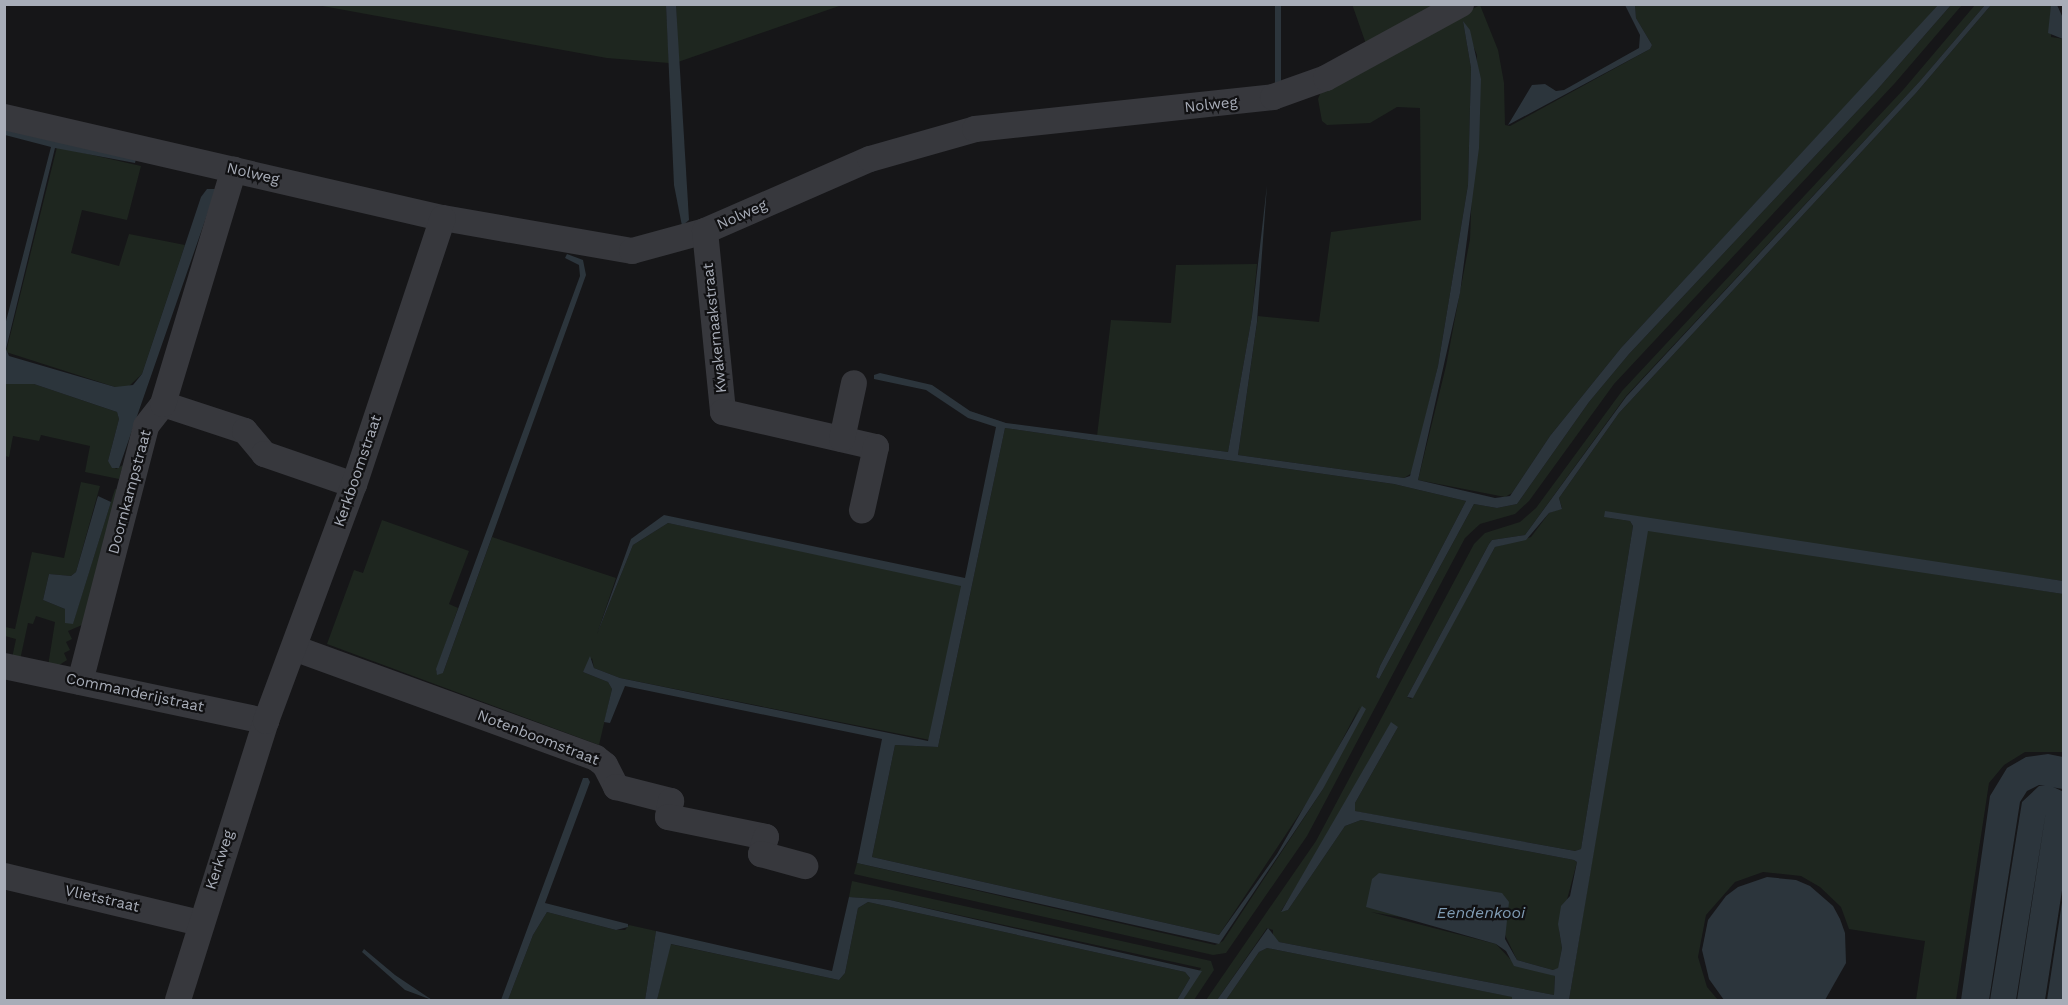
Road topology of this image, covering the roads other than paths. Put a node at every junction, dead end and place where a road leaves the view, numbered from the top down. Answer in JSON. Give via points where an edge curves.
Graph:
{"nodes":[{"id":1,"x":1461,"y":4,"type":"edge"},
{"id":2,"x":4,"y":117,"type":"edge"},
{"id":3,"x":234,"y":169,"type":"junction"},
{"id":4,"x":443,"y":218,"type":"junction"},
{"id":5,"x":705,"y":231,"type":"junction"},
{"id":6,"x":854,"y":383,"type":"dead end"},
{"id":7,"x":163,"y":404,"type":"junction"},
{"id":8,"x":842,"y":439,"type":"junction"},
{"id":9,"x":354,"y":485,"type":"junction"},
{"id":10,"x":862,"y":510,"type":"dead end"},
{"id":11,"x":294,"y":648,"type":"junction"},
{"id":12,"x":4,"y":666,"type":"edge"},
{"id":13,"x":80,"y":681,"type":"junction"},
{"id":14,"x":266,"y":721,"type":"junction"},
{"id":15,"x":805,"y":866,"type":"dead end"},
{"id":16,"x":4,"y":876,"type":"edge"},
{"id":17,"x":200,"y":922,"type":"junction"},
{"id":18,"x":177,"y":1000,"type":"edge"}],
"edges":[{"from":1,"to":5,"type":"street","name":"Nolweg","via":[[1326,78],[1273,97],[975,129],[870,159]]},
{"from":2,"to":3,"type":"street","name":"Nolweg"},
{"from":3,"to":4,"type":"street","name":"Nolweg"},
{"from":3,"to":7,"type":"street","name":"Doornkampstraat"},
{"from":4,"to":5,"type":"street","name":"Nolweg","via":[[632,252]]},
{"from":4,"to":9,"type":"street","name":"Kerkboomstraat"},
{"from":5,"to":8,"type":"street","name":"Kwakernaakstraat","via":[[723,412]]},
{"from":6,"to":8,"type":"street"},
{"from":7,"to":9,"type":"street","via":[[245,431],[264,454]]},
{"from":7,"to":13,"type":"street","name":"Doornkampstraat","via":[[146,426]]},
{"from":8,"to":10,"type":"street","name":"Kwakernaakstraat","via":[[876,447]]},
{"from":9,"to":11,"type":"street","name":"Kerkboomstraat"},
{"from":11,"to":14,"type":"street","name":"Kerkboomstraat"},
{"from":11,"to":15,"type":"street","name":"Notenboomstraat","via":[[596,758],[605,765],[616,787],[671,801],[668,817],[766,837],[761,854]]},
{"from":12,"to":13,"type":"street","name":"Commanderijstraat"},
{"from":13,"to":14,"type":"street","name":"Commanderijstraat"},
{"from":14,"to":17,"type":"street","name":"Kerkweg"},
{"from":16,"to":17,"type":"street","name":"Vlietstraat"},
{"from":17,"to":18,"type":"street","name":"Kerkweg"}]}
